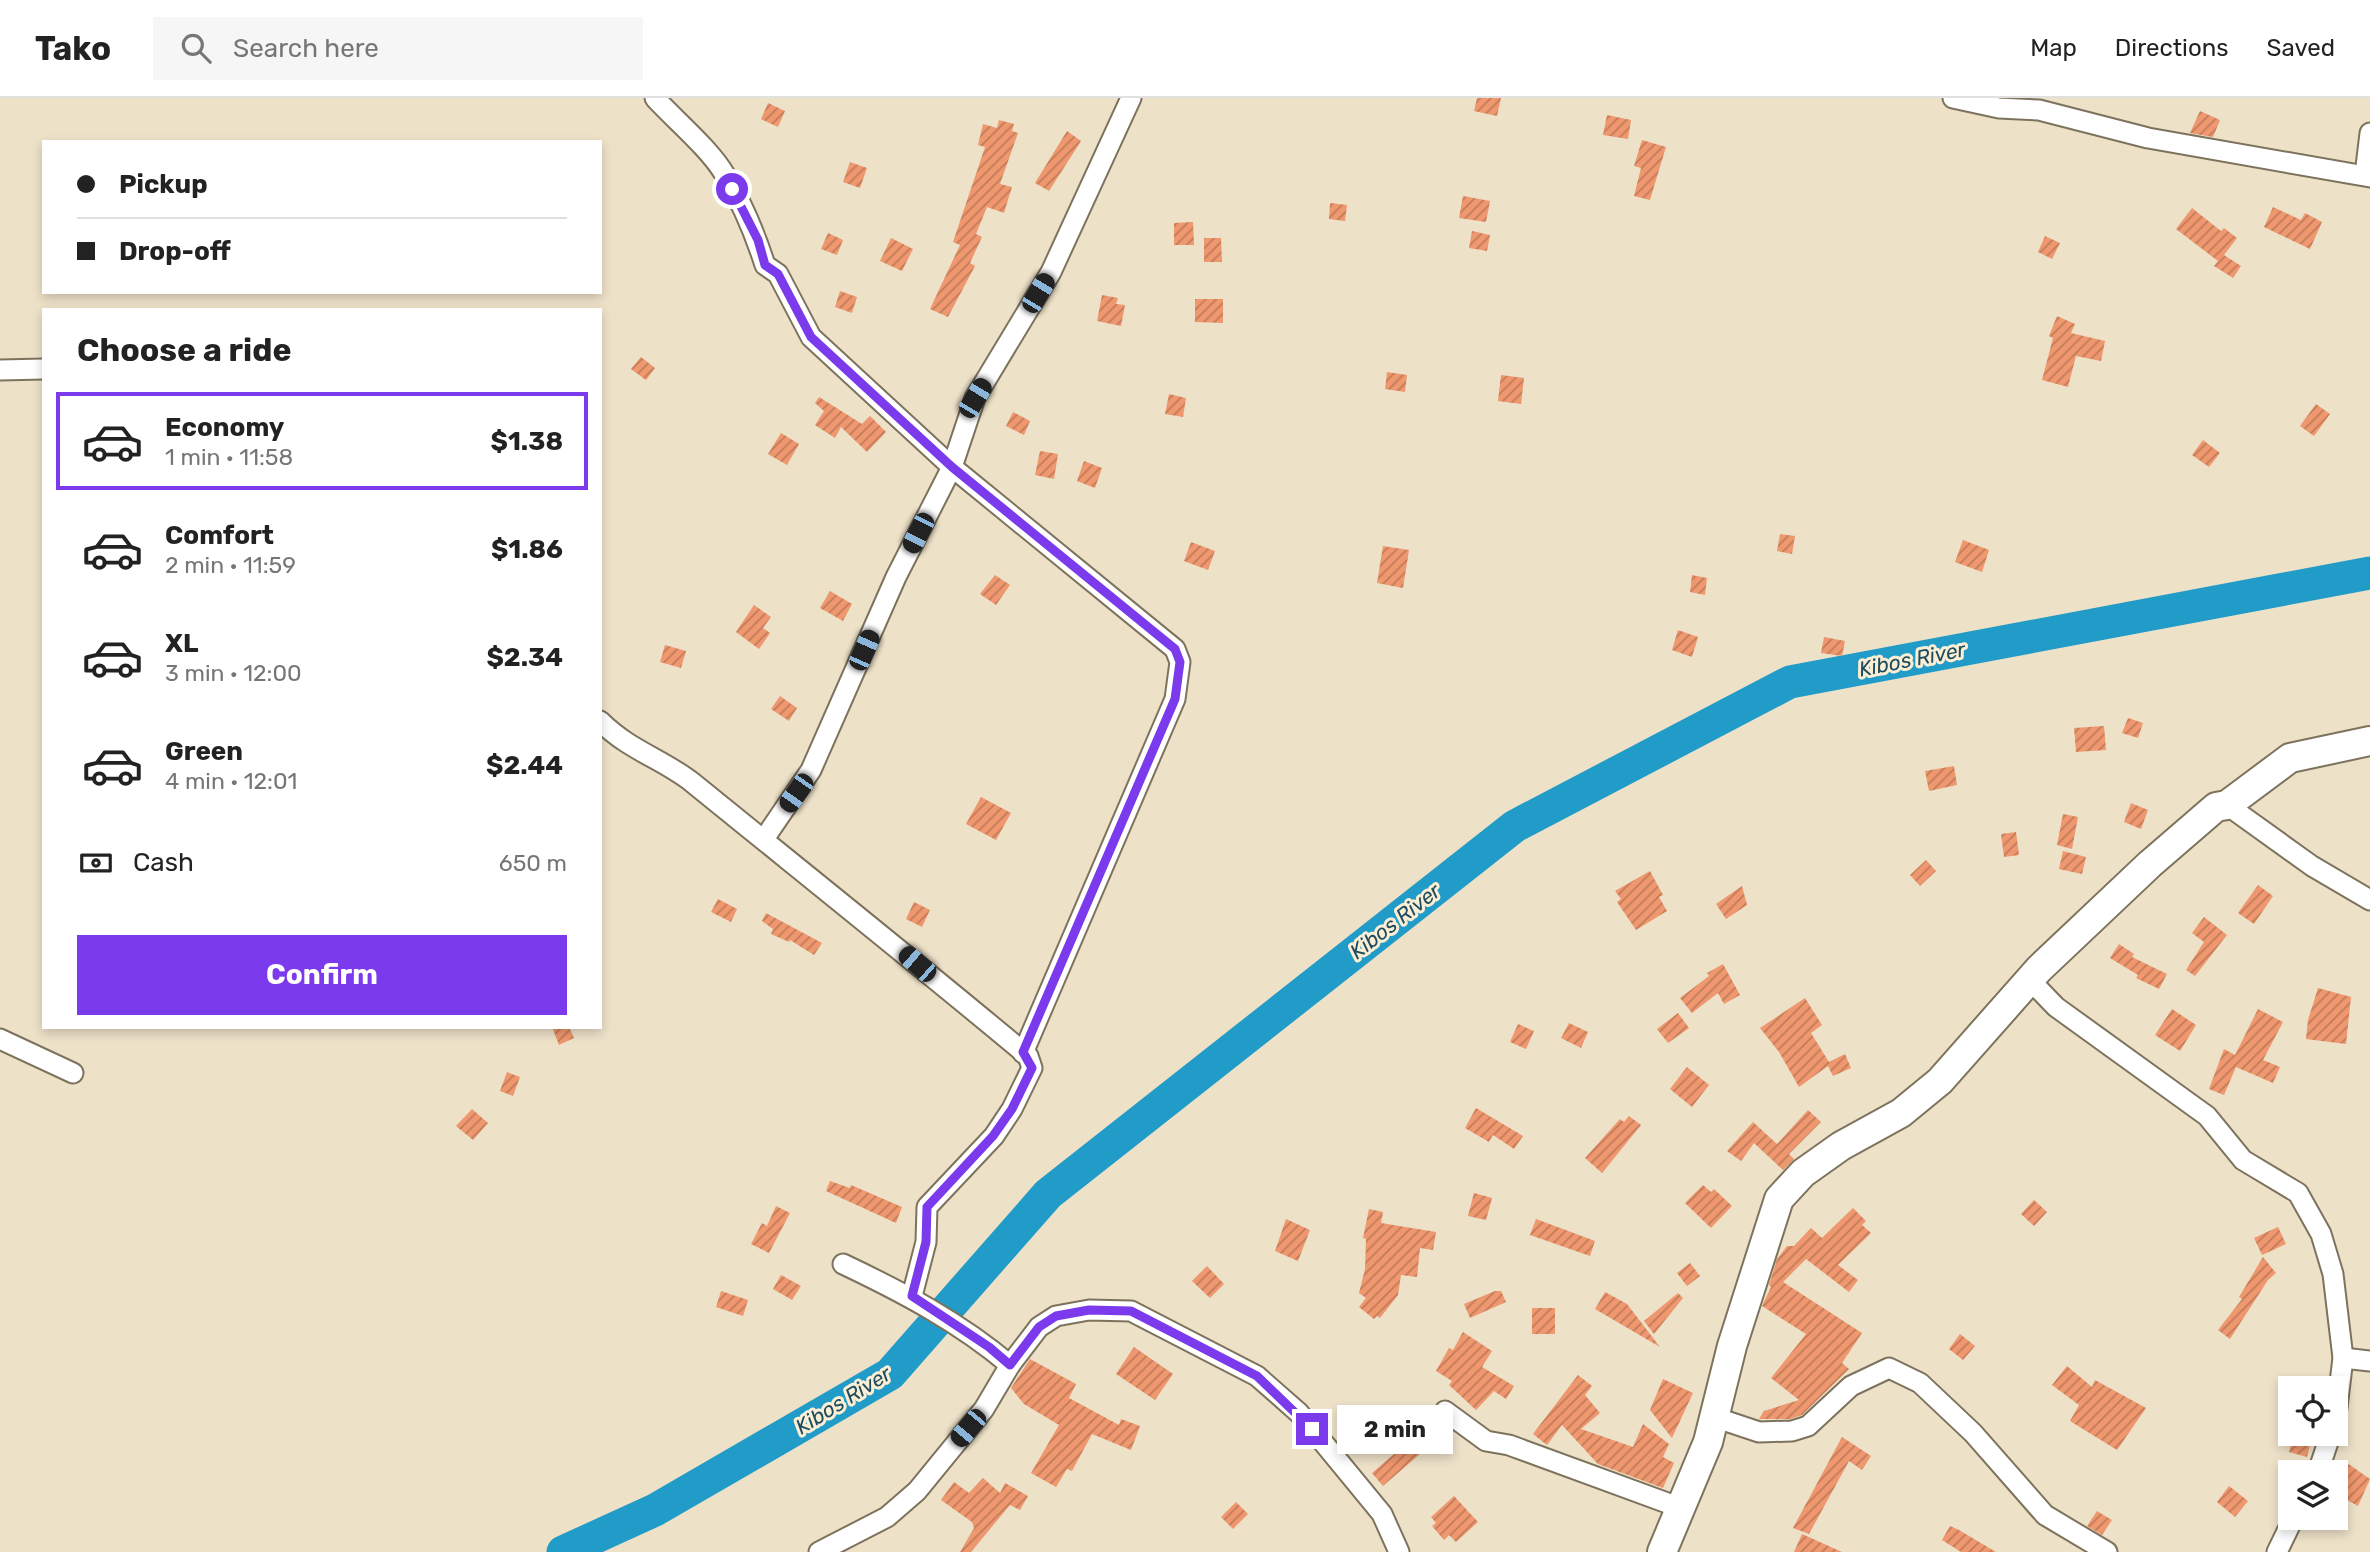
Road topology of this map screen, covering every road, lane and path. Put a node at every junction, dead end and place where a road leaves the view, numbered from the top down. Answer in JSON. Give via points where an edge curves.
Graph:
{"nodes":[{"id":1,"x":655,"y":98,"type":"edge"},
{"id":2,"x":1131,"y":98,"type":"edge"},
{"id":3,"x":1953,"y":98,"type":"edge"},
{"id":4,"x":2370,"y":133,"type":"edge"},
{"id":5,"x":2368,"y":176,"type":"edge"},
{"id":6,"x":42,"y":369,"type":"edge"},
{"id":7,"x":0,"y":370,"type":"edge"},
{"id":8,"x":952,"y":467,"type":"junction"},
{"id":9,"x":602,"y":723,"type":"edge"},
{"id":10,"x":2370,"y":741,"type":"edge"},
{"id":11,"x":2227,"y":805,"type":"junction"},
{"id":12,"x":764,"y":839,"type":"junction"},
{"id":13,"x":2370,"y":900,"type":"edge"},
{"id":14,"x":2030,"y":980,"type":"junction"},
{"id":15,"x":0,"y":1039,"type":"edge"},
{"id":16,"x":1023,"y":1052,"type":"junction"},
{"id":17,"x":74,"y":1073,"type":"dead end"},
{"id":18,"x":843,"y":1264,"type":"dead end"},
{"id":19,"x":919,"y":1301,"type":"junction"},
{"id":20,"x":2343,"y":1358,"type":"junction"},
{"id":21,"x":2370,"y":1361,"type":"edge"},
{"id":22,"x":1010,"y":1365,"type":"junction"},
{"id":23,"x":2341,"y":1376,"type":"edge"},
{"id":24,"x":1445,"y":1411,"type":"dead end"},
{"id":25,"x":1714,"y":1418,"type":"junction"},
{"id":26,"x":1681,"y":1508,"type":"junction"},
{"id":27,"x":2288,"y":1530,"type":"edge"},
{"id":28,"x":819,"y":1552,"type":"edge"},
{"id":29,"x":1399,"y":1552,"type":"edge"},
{"id":30,"x":1662,"y":1552,"type":"edge"},
{"id":31,"x":2106,"y":1552,"type":"edge"},
{"id":32,"x":2277,"y":1552,"type":"edge"}],
"edges":[{"from":1,"to":8,"type":"street","via":[[725,174],[758,240],[765,265],[778,274],[811,337]]},
{"from":2,"to":8,"type":"street","via":[[1051,272],[975,398]]},
{"from":3,"to":5,"type":"street","via":[[1999,108],[2039,110],[2135,135]]},
{"from":4,"to":5,"type":"street"},
{"from":6,"to":7,"type":"street"},
{"from":8,"to":12,"type":"street","via":[[896,577],[811,770]]},
{"from":8,"to":16,"type":"street","via":[[1175,649],[1180,662],[1175,699]]},
{"from":9,"to":12,"type":"street","via":[[637,751],[683,775]]},
{"from":10,"to":11,"type":"main road","via":[[2290,758]]},
{"from":11,"to":13,"type":"street","via":[[2312,866]]},
{"from":11,"to":14,"type":"main road","via":[[2216,807],[2150,864]]},
{"from":12,"to":16,"type":"street"},
{"from":14,"to":20,"type":"street","via":[[2056,1007],[2207,1116],[2243,1160],[2298,1194],[2321,1234],[2333,1274]]},
{"from":14,"to":25,"type":"main road","via":[[1940,1081],[1901,1113],[1840,1146],[1803,1173],[1779,1199]]},
{"from":15,"to":17,"type":"street"},
{"from":16,"to":19,"type":"street","via":[[1032,1068],[1012,1109],[964,1171],[927,1207]]},
{"from":18,"to":19,"type":"street"},
{"from":19,"to":22,"type":"street"},
{"from":20,"to":21,"type":"street"},
{"from":20,"to":23,"type":"street"},
{"from":22,"to":28,"type":"street","via":[[984,1409],[917,1491],[887,1517]]},
{"from":22,"to":29,"type":"street","via":[[1039,1327],[1056,1316],[1089,1310],[1131,1311],[1257,1376],[1299,1413],[1382,1514]]},
{"from":24,"to":26,"type":"street","via":[[1486,1441],[1509,1445]]},
{"from":25,"to":26,"type":"main road"},
{"from":25,"to":31,"type":"street","via":[[1759,1432],[1792,1431],[1808,1426],[1851,1386],[1889,1368],[1920,1383],[1947,1408],[2045,1515]]},
{"from":26,"to":30,"type":"main road"},
{"from":27,"to":32,"type":"street"}]}
